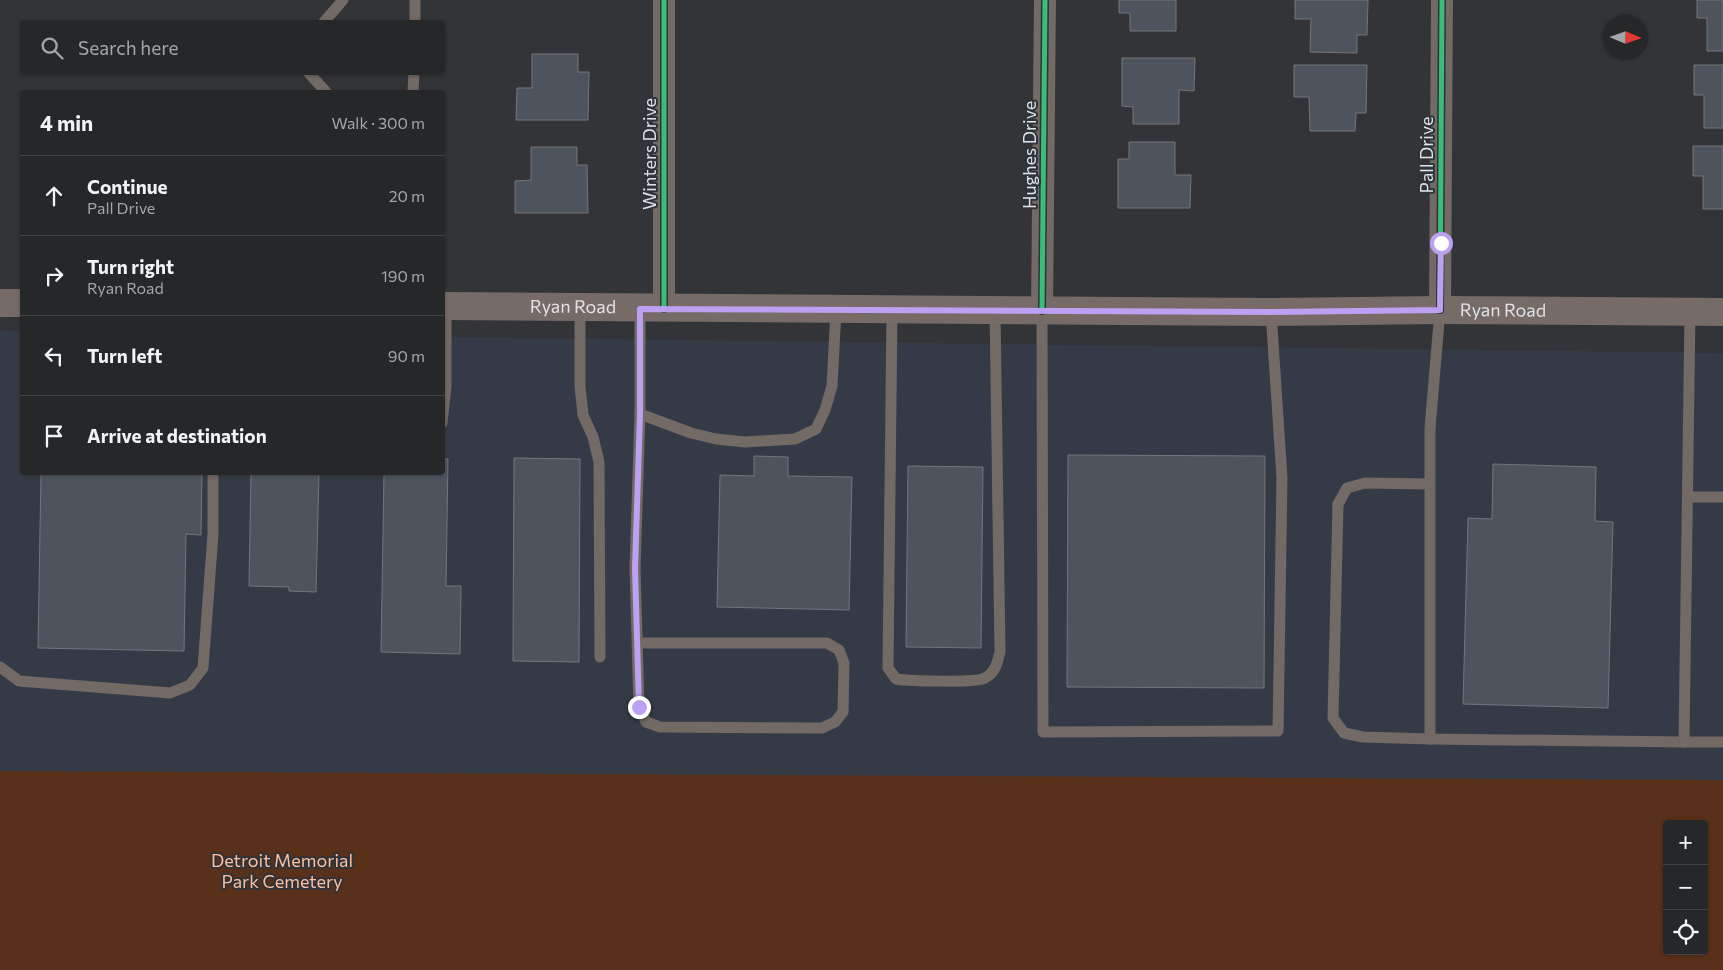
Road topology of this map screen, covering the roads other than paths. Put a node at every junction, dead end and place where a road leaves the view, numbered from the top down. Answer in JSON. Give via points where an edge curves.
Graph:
{"nodes":[{"id":1,"x":343,"y":0,"type":"edge"},
{"id":2,"x":415,"y":0,"type":"edge"},
{"id":3,"x":664,"y":0,"type":"edge"},
{"id":4,"x":1044,"y":0,"type":"edge"},
{"id":5,"x":1442,"y":0,"type":"edge"},
{"id":6,"x":326,"y":20,"type":"edge"},
{"id":7,"x":415,"y":20,"type":"edge"},
{"id":8,"x":311,"y":75,"type":"edge"},
{"id":9,"x":414,"y":75,"type":"edge"},
{"id":10,"x":324,"y":90,"type":"edge"},
{"id":11,"x":414,"y":90,"type":"edge"},
{"id":12,"x":0,"y":303,"type":"edge"},
{"id":13,"x":20,"y":303,"type":"edge"},
{"id":14,"x":445,"y":306,"type":"edge"},
{"id":15,"x":580,"y":308,"type":"junction"},
{"id":16,"x":652,"y":309,"type":"junction"},
{"id":17,"x":836,"y":310,"type":"junction"},
{"id":18,"x":892,"y":310,"type":"junction"},
{"id":19,"x":995,"y":310,"type":"junction"},
{"id":20,"x":1440,"y":310,"type":"junction"},
{"id":21,"x":1042,"y":311,"type":"junction"},
{"id":22,"x":1271,"y":312,"type":"junction"},
{"id":23,"x":1690,"y":312,"type":"junction"},
{"id":24,"x":1723,"y":312,"type":"edge"},
{"id":25,"x":445,"y":346,"type":"edge"},
{"id":26,"x":445,"y":395,"type":"edge"},
{"id":27,"x":640,"y":414,"type":"junction"},
{"id":28,"x":213,"y":475,"type":"edge"},
{"id":29,"x":1429,"y":484,"type":"junction"},
{"id":30,"x":1688,"y":497,"type":"junction"},
{"id":31,"x":1723,"y":497,"type":"edge"},
{"id":32,"x":637,"y":643,"type":"junction"},
{"id":33,"x":600,"y":657,"type":"dead end"},
{"id":34,"x":0,"y":667,"type":"edge"},
{"id":35,"x":1430,"y":739,"type":"junction"},
{"id":36,"x":1684,"y":742,"type":"junction"},
{"id":37,"x":1723,"y":742,"type":"edge"}],
"edges":[{"from":1,"to":6,"type":"lane"},
{"from":2,"to":7,"type":"lane"},
{"from":3,"to":16,"type":"street","name":"Winters Drive"},
{"from":4,"to":21,"type":"street","name":"Hughes Drive"},
{"from":5,"to":20,"type":"street","name":"Pall Drive"},
{"from":8,"to":10,"type":"lane"},
{"from":9,"to":11,"type":"lane"},
{"from":12,"to":13,"type":"main road"},
{"from":14,"to":15,"type":"main road","name":"Ryan Road"},
{"from":15,"to":16,"type":"main road","name":"Ryan Road"},
{"from":15,"to":33,"type":"lane","via":[[583,415],[600,462]]},
{"from":16,"to":17,"type":"main road","name":"Ryan Road"},
{"from":16,"to":27,"type":"lane"},
{"from":17,"to":18,"type":"main road","name":"Ryan Road"},
{"from":17,"to":27,"type":"lane","via":[[832,386],[816,429],[795,439],[745,442],[691,433]]},
{"from":18,"to":19,"type":"main road","name":"Ryan Road"},
{"from":18,"to":19,"type":"lane","via":[[888,668],[896,679],[914,682],[984,679],[996,668],[1000,652]]},
{"from":19,"to":21,"type":"main road","name":"Ryan Road"},
{"from":20,"to":22,"type":"main road","name":"Ryan Road"},
{"from":20,"to":23,"type":"main road","name":"Ryan Road"},
{"from":20,"to":29,"type":"lane","via":[[1430,428]]},
{"from":21,"to":22,"type":"main road","name":"Ryan Road"},
{"from":21,"to":22,"type":"lane","via":[[1043,732],[1278,731],[1282,478]]},
{"from":23,"to":24,"type":"main road","name":"Ryan Road"},
{"from":23,"to":30,"type":"lane"},
{"from":25,"to":26,"type":"lane"},
{"from":27,"to":32,"type":"lane","via":[[635,568]]},
{"from":28,"to":34,"type":"lane","via":[[213,534],[203,668],[190,685],[170,693],[19,681]]},
{"from":29,"to":35,"type":"lane"},
{"from":29,"to":35,"type":"lane","via":[[1365,483],[1347,488],[1338,504],[1333,718],[1344,733],[1363,737]]},
{"from":30,"to":31,"type":"lane"},
{"from":30,"to":36,"type":"lane"},
{"from":32,"to":32,"type":"lane","via":[[639,707],[646,722],[660,727],[822,728],[835,722],[843,712],[844,663],[839,650],[827,643]]},
{"from":35,"to":36,"type":"lane"},
{"from":36,"to":37,"type":"lane"}]}
